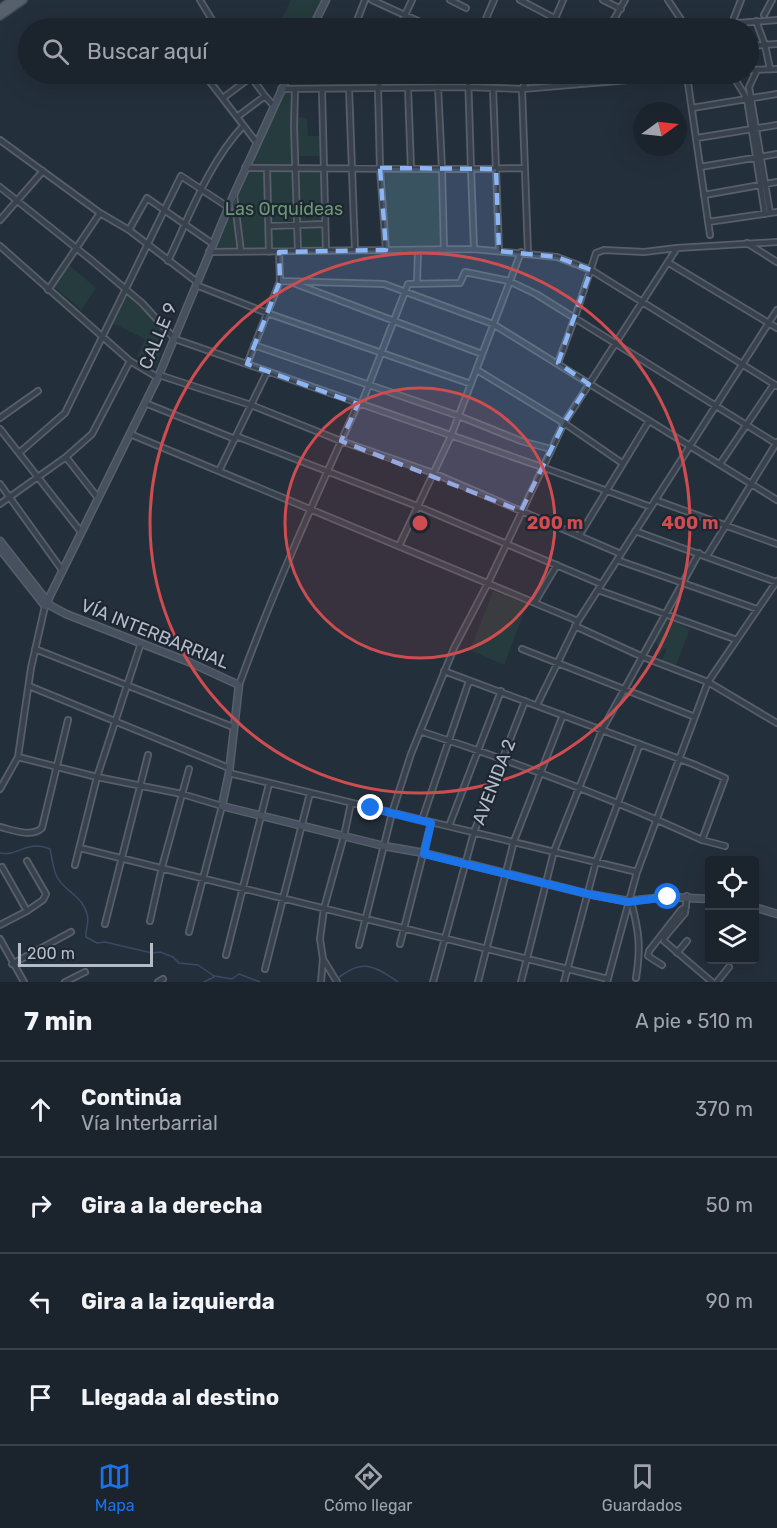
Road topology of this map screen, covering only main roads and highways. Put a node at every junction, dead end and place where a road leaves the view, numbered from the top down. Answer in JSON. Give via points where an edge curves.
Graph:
{"nodes":[{"id":1,"x":12,"y":0,"type":"edge"},
{"id":2,"x":23,"y":0,"type":"edge"},
{"id":3,"x":326,"y":0,"type":"edge"},
{"id":4,"x":0,"y":9,"type":"edge"},
{"id":5,"x":0,"y":16,"type":"edge"},
{"id":6,"x":317,"y":18,"type":"edge"},
{"id":7,"x":284,"y":84,"type":"edge"},
{"id":8,"x":0,"y":541,"type":"edge"},
{"id":9,"x":0,"y":549,"type":"edge"},
{"id":10,"x":17,"y":566,"type":"junction"},
{"id":11,"x":48,"y":604,"type":"junction"},
{"id":12,"x":705,"y":899,"type":"edge"},
{"id":13,"x":759,"y":909,"type":"edge"},
{"id":14,"x":777,"y":914,"type":"edge"}],
"edges":[{"from":1,"to":4,"type":"main road"},
{"from":2,"to":5,"type":"main road"},
{"from":3,"to":6,"type":"main road"},
{"from":7,"to":11,"type":"main road","name":"CALLE 9","via":[[228,207],[175,339]]},
{"from":8,"to":10,"type":"main road","name":"VÍA INTERBARRIAL"},
{"from":9,"to":10,"type":"main road","name":"VÍA INTERBARRIAL"},
{"from":10,"to":11,"type":"main road","name":"VÍA INTERBARRIAL"},
{"from":11,"to":12,"type":"main road","name":"VÍA INTERBARRIAL","via":[[239,685],[222,806],[588,894],[630,901]]},
{"from":13,"to":14,"type":"main road"}]}
